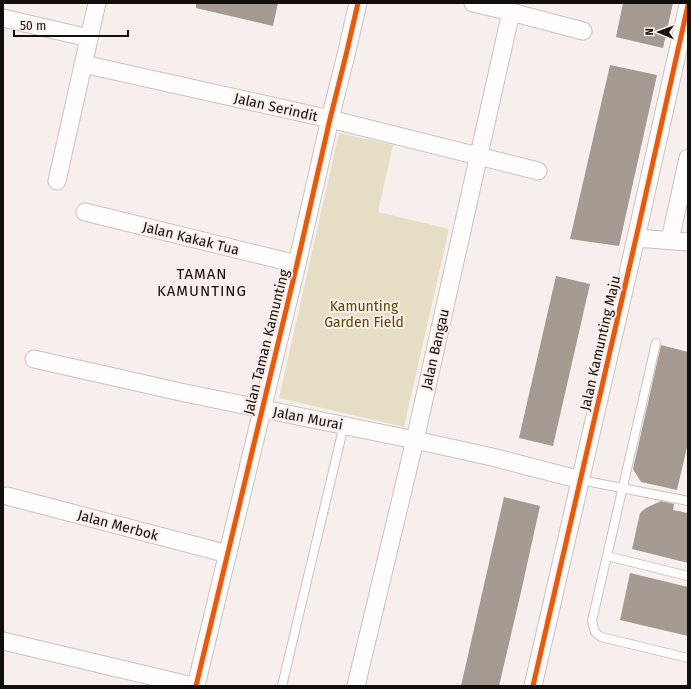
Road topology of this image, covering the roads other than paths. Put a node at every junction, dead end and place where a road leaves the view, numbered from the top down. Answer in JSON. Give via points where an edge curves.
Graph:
{"nodes":[{"id":1,"x":97,"y":3,"type":"edge"},
{"id":2,"x":358,"y":3,"type":"edge"},
{"id":3,"x":474,"y":3,"type":"edge"},
{"id":4,"x":688,"y":5,"type":"edge"},
{"id":5,"x":511,"y":12,"type":"junction"},
{"id":6,"x":3,"y":18,"type":"edge"},
{"id":7,"x":583,"y":31,"type":"dead end"},
{"id":8,"x":89,"y":38,"type":"junction"},
{"id":9,"x":83,"y":64,"type":"junction"},
{"id":10,"x":330,"y":120,"type":"junction"},
{"id":11,"x":478,"y":155,"type":"junction"},
{"id":12,"x":688,"y":158,"type":"edge"},
{"id":13,"x":538,"y":171,"type":"dead end"},
{"id":14,"x":57,"y":181,"type":"dead end"},
{"id":15,"x":85,"y":212,"type":"dead end"},
{"id":16,"x":636,"y":238,"type":"junction"},
{"id":17,"x":670,"y":240,"type":"junction"},
{"id":18,"x":688,"y":242,"type":"edge"},
{"id":19,"x":297,"y":264,"type":"junction"},
{"id":20,"x":656,"y":343,"type":"dead end"},
{"id":21,"x":34,"y":359,"type":"dead end"},
{"id":22,"x":263,"y":409,"type":"junction"},
{"id":23,"x":344,"y":425,"type":"junction"},
{"id":24,"x":415,"y":440,"type":"junction"},
{"id":25,"x":581,"y":480,"type":"junction"},
{"id":26,"x":623,"y":488,"type":"junction"},
{"id":27,"x":7,"y":496,"type":"dead end"},
{"id":28,"x":688,"y":500,"type":"edge"},
{"id":29,"x":228,"y":554,"type":"junction"},
{"id":30,"x":607,"y":556,"type":"junction"},
{"id":31,"x":688,"y":576,"type":"edge"},
{"id":32,"x":3,"y":641,"type":"edge"},
{"id":33,"x":688,"y":658,"type":"edge"},
{"id":34,"x":194,"y":686,"type":"edge"},
{"id":35,"x":282,"y":686,"type":"edge"},
{"id":36,"x":356,"y":686,"type":"edge"},
{"id":37,"x":533,"y":686,"type":"edge"}],
"edges":[{"from":1,"to":8,"type":"street"},
{"from":2,"to":10,"type":"street","name":"Jalan Taman Kamunting"},
{"from":3,"to":5,"type":"street"},
{"from":4,"to":16,"type":"street","name":"Jalan Kamunting Maju"},
{"from":5,"to":7,"type":"street"},
{"from":5,"to":11,"type":"street","name":"Jalan Bangau"},
{"from":6,"to":8,"type":"street"},
{"from":8,"to":9,"type":"street"},
{"from":9,"to":10,"type":"street","name":"Jalan Serindit"},
{"from":9,"to":14,"type":"street"},
{"from":10,"to":11,"type":"street","name":"Jalan Serindit"},
{"from":10,"to":19,"type":"street","name":"Jalan Taman Kamunting"},
{"from":11,"to":13,"type":"street","name":"Jalan Serindit"},
{"from":11,"to":24,"type":"street","name":"Jalan Bangau"},
{"from":12,"to":17,"type":"street"},
{"from":15,"to":19,"type":"street","name":"Jalan Kakak Tua"},
{"from":16,"to":17,"type":"street"},
{"from":16,"to":25,"type":"street","name":"Jalan Kamunting Maju"},
{"from":17,"to":18,"type":"street"},
{"from":19,"to":22,"type":"street","name":"Jalan Taman Kamunting"},
{"from":20,"to":26,"type":"lane"},
{"from":21,"to":22,"type":"street","name":"Jalan Murai"},
{"from":22,"to":23,"type":"street","name":"Jalan Murai"},
{"from":22,"to":29,"type":"street","name":"Jalan Taman Kamunting"},
{"from":23,"to":24,"type":"street","name":"Jalan Murai"},
{"from":23,"to":35,"type":"lane"},
{"from":24,"to":25,"type":"street","name":"Jalan Murai"},
{"from":24,"to":36,"type":"street","name":"Jalan Bangau"},
{"from":25,"to":26,"type":"lane"},
{"from":25,"to":37,"type":"street","name":"Jalan Kamunting Maju"},
{"from":26,"to":28,"type":"lane"},
{"from":26,"to":30,"type":"lane"},
{"from":27,"to":29,"type":"street","name":"Jalan Merbok"},
{"from":29,"to":34,"type":"street","name":"Jalan Taman Kamunting"},
{"from":30,"to":31,"type":"lane"},
{"from":30,"to":33,"type":"lane","via":[[592,621],[595,632],[601,637]]},
{"from":32,"to":34,"type":"street"}]}
